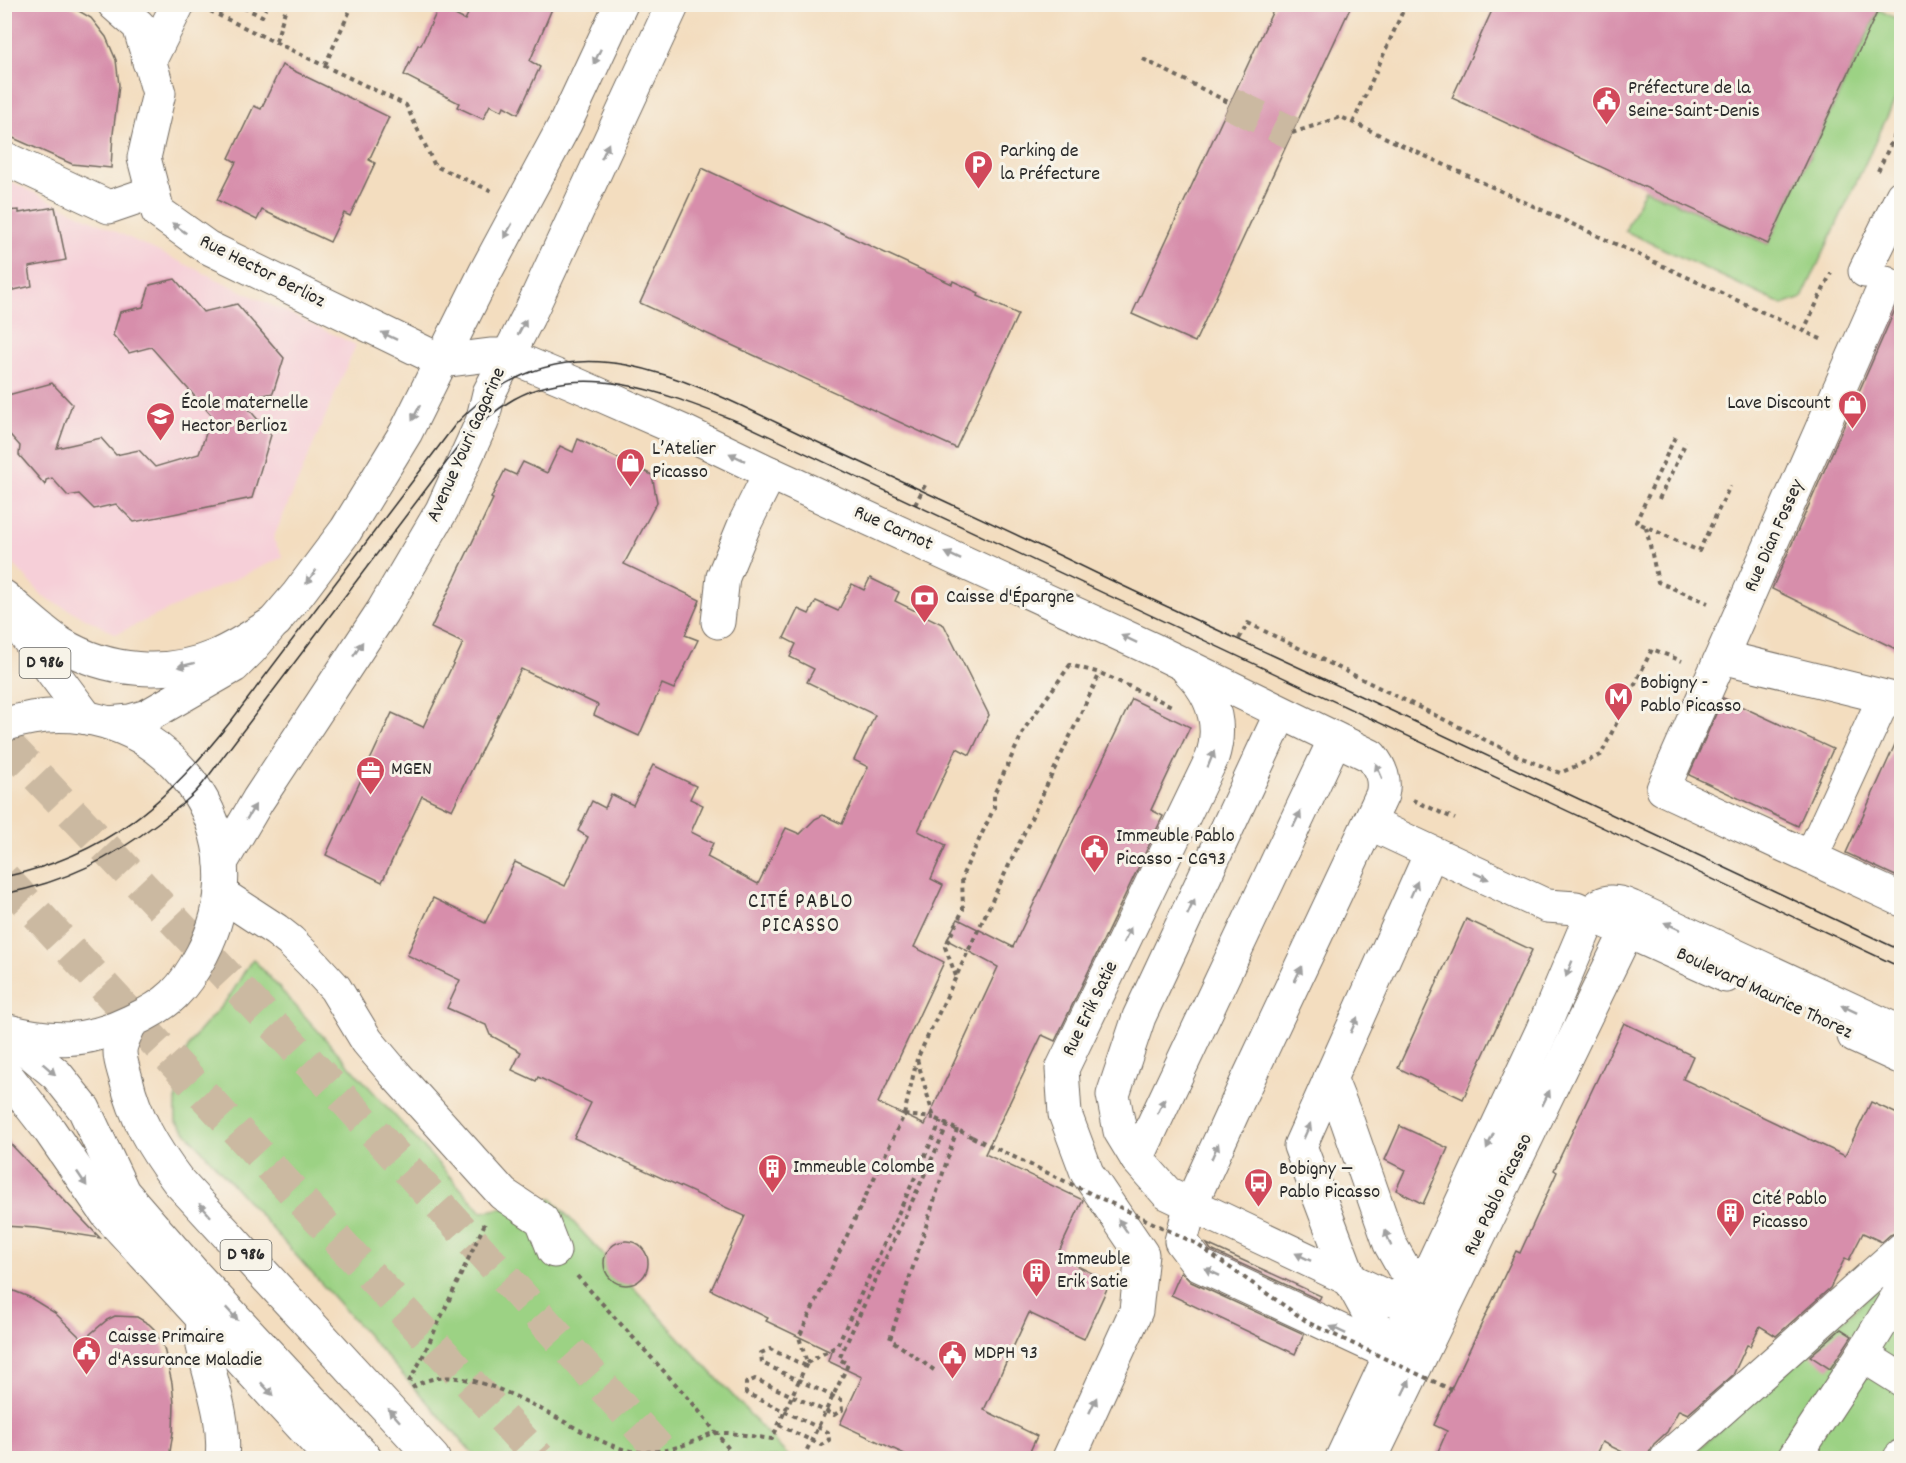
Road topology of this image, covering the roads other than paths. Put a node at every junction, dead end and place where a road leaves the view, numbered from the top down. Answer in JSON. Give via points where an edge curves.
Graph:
{"nodes":[{"id":1,"x":114,"y":4,"type":"edge"},
{"id":2,"x":621,"y":4,"type":"edge"},
{"id":3,"x":673,"y":4,"type":"edge"},
{"id":4,"x":192,"y":7,"type":"edge"},
{"id":5,"x":149,"y":62,"type":"junction"},
{"id":6,"x":4,"y":158,"type":"edge"},
{"id":7,"x":153,"y":192,"type":"junction"},
{"id":8,"x":1902,"y":196,"type":"edge"},
{"id":9,"x":1884,"y":282,"type":"edge"},
{"id":10,"x":507,"y":355,"type":"junction"},
{"id":11,"x":442,"y":361,"type":"junction"},
{"id":12,"x":770,"y":474,"type":"junction"},
{"id":13,"x":4,"y":597,"type":"edge"},
{"id":14,"x":4,"y":608,"type":"edge"},
{"id":15,"x":276,"y":621,"type":"junction"},
{"id":16,"x":718,"y":622,"type":"dead end"},
{"id":17,"x":1722,"y":657,"type":"junction"},
{"id":18,"x":1182,"y":664,"type":"junction"},
{"id":19,"x":1893,"y":700,"type":"edge"},
{"id":20,"x":1281,"y":713,"type":"junction"},
{"id":21,"x":98,"y":720,"type":"junction"},
{"id":22,"x":4,"y":725,"type":"edge"},
{"id":23,"x":1335,"y":739,"type":"junction"},
{"id":24,"x":1369,"y":824,"type":"junction"},
{"id":25,"x":1431,"y":853,"type":"junction"},
{"id":26,"x":1811,"y":857,"type":"junction"},
{"id":27,"x":221,"y":878,"type":"junction"},
{"id":28,"x":1902,"y":900,"type":"edge"},
{"id":29,"x":1591,"y":915,"type":"junction"},
{"id":30,"x":1627,"y":931,"type":"junction"},
{"id":31,"x":131,"y":1022,"type":"junction"},
{"id":32,"x":4,"y":1030,"type":"edge"},
{"id":33,"x":1902,"y":1033,"type":"edge"},
{"id":34,"x":1902,"y":1059,"type":"edge"},
{"id":35,"x":4,"y":1072,"type":"edge"},
{"id":36,"x":1330,"y":1078,"type":"junction"},
{"id":37,"x":1137,"y":1159,"type":"junction"},
{"id":38,"x":1191,"y":1204,"type":"junction"},
{"id":39,"x":1902,"y":1249,"type":"edge"},
{"id":40,"x":554,"y":1251,"type":"road end"},
{"id":41,"x":196,"y":1276,"type":"junction"},
{"id":42,"x":1425,"y":1280,"type":"junction"},
{"id":43,"x":1351,"y":1281,"type":"junction"},
{"id":44,"x":1902,"y":1289,"type":"edge"},
{"id":45,"x":203,"y":1320,"type":"junction"},
{"id":46,"x":1391,"y":1354,"type":"junction"},
{"id":47,"x":1862,"y":1355,"type":"junction"},
{"id":48,"x":1902,"y":1380,"type":"edge"},
{"id":49,"x":1388,"y":1425,"type":"junction"},
{"id":50,"x":1804,"y":1455,"type":"edge"},
{"id":51,"x":222,"y":1458,"type":"edge"},
{"id":52,"x":331,"y":1458,"type":"edge"},
{"id":53,"x":364,"y":1458,"type":"edge"},
{"id":54,"x":433,"y":1458,"type":"edge"},
{"id":55,"x":1069,"y":1458,"type":"edge"},
{"id":56,"x":1342,"y":1458,"type":"edge"},
{"id":57,"x":1371,"y":1458,"type":"edge"},
{"id":58,"x":1397,"y":1458,"type":"edge"},
{"id":59,"x":1667,"y":1458,"type":"edge"}],
"edges":[{"from":1,"to":5,"type":"street","name":"Rue Hector Berlioz","via":[[139,27]]},
{"from":2,"to":11,"type":"street","one_way":true,"via":[[565,124],[484,273]]},
{"from":10,"to":3,"type":"street","name":"Avenue Youri Gagarine","one_way":true},
{"from":4,"to":5,"type":"street"},
{"from":5,"to":7,"type":"street","name":"Rue Hector Berlioz","via":[[159,93],[144,158]]},
{"from":6,"to":7,"type":"street","via":[[109,207]]},
{"from":11,"to":7,"type":"street","name":"Rue Hector Berlioz","one_way":true,"via":[[207,248],[158,212]]},
{"from":8,"to":9,"type":"street","via":[[1887,227]]},
{"from":9,"to":17,"type":"street","name":"Rue Dian Fossey"},
{"from":10,"to":11,"type":"street","name":"Rue Carnot"},
{"from":12,"to":10,"type":"street","name":"Rue Carnot","one_way":true,"via":[[687,433]]},
{"from":27,"to":10,"type":"street","name":"Avenue Youri Gagarine","one_way":true,"via":[[258,800],[382,612],[442,510]]},
{"from":11,"to":15,"type":"street","one_way":true,"via":[[367,498]]},
{"from":12,"to":16,"type":"street","via":[[723,577]]},
{"from":18,"to":12,"type":"street","name":"Rue Carnot","one_way":true},
{"from":15,"to":13,"type":"street","one_way":true,"via":[[241,644],[203,661],[171,669],[131,669],[73,651]]},
{"from":14,"to":21,"type":"street","number":"D 986"},
{"from":15,"to":21,"type":"street","via":[[234,666],[147,716],[130,721]]},
{"from":17,"to":19,"type":"street"},
{"from":17,"to":26,"type":"street","name":"Rue Dian Fossey","via":[[1663,789]]},
{"from":18,"to":20,"type":"street","name":"Rue Carnot"},
{"from":55,"to":18,"type":"street","name":"Rue Erik Satie","one_way":true,"via":[[1137,1311],[1142,1254],[1087,1173],[1065,1114],[1062,1069],[1216,747],[1217,727],[1211,699]]},
{"from":19,"to":26,"type":"street"},
{"from":20,"to":23,"type":"street","name":"Rue Carnot"},
{"from":37,"to":20,"type":"street","one_way":true,"via":[[1120,1131],[1113,1095],[1139,1017]]},
{"from":21,"to":22,"type":"street","via":[[48,715]]},
{"from":21,"to":27,"type":"street","via":[[144,738],[185,776],[207,810],[215,833]]},
{"from":24,"to":23,"type":"street","name":"Rue Carnot","one_way":true,"via":[[1383,790],[1382,773],[1371,756]]},
{"from":37,"to":23,"type":"street","one_way":true},
{"from":24,"to":25,"type":"street","name":"Boulevard Maurice Thorez"},
{"from":38,"to":24,"type":"street","name":"Rue Carnot","one_way":true},
{"from":25,"to":29,"type":"street","name":"Boulevard Maurice Thorez","one_way":true,"via":[[1547,906],[1576,908]]},
{"from":36,"to":25,"type":"street","one_way":true},
{"from":26,"to":28,"type":"street"},
{"from":27,"to":31,"type":"street","via":[[212,934],[197,963],[177,993]]},
{"from":27,"to":40,"type":"street","via":[[335,988],[367,1041],[394,1073],[503,1194],[542,1220]]},
{"from":29,"to":30,"type":"street","name":"Boulevard Maurice Thorez"},
{"from":33,"to":29,"type":"street","one_way":true,"via":[[1622,903],[1604,903]]},
{"from":29,"to":42,"type":"street","one_way":true,"via":[[1561,989]]},
{"from":30,"to":34,"type":"street","name":"Boulevard Maurice Thorez"},
{"from":49,"to":30,"type":"street","name":"Rue Pablo Picasso","one_way":true},
{"from":31,"to":32,"type":"street","via":[[103,1032],[58,1040]]},
{"from":54,"to":31,"type":"street","number":"D 986","one_way":true,"via":[[178,1181],[156,1151],[137,1116],[122,1066],[120,1050]]},
{"from":32,"to":41,"type":"street","number":"D 986","one_way":true,"via":[[71,1091],[95,1129],[123,1192]]},
{"from":35,"to":45,"type":"street","one_way":true,"via":[[107,1214]]},
{"from":42,"to":36,"type":"street","one_way":true,"via":[[1404,1269],[1390,1244]]},
{"from":43,"to":36,"type":"street","one_way":true,"via":[[1300,1146]]},
{"from":37,"to":38,"type":"street","via":[[1167,1193]]},
{"from":43,"to":38,"type":"street","one_way":true},
{"from":46,"to":38,"type":"street","name":"Rue Carnot","one_way":true,"via":[[1199,1265],[1181,1241]]},
{"from":39,"to":59,"type":"street"},
{"from":41,"to":45,"type":"street"},
{"from":41,"to":53,"type":"street","number":"D 986","one_way":true},
{"from":42,"to":43,"type":"street","via":[[1391,1299]]},
{"from":42,"to":46,"type":"street"},
{"from":43,"to":46,"type":"street"},
{"from":44,"to":47,"type":"street"},
{"from":45,"to":51,"type":"street","via":[[202,1344],[217,1396]]},
{"from":45,"to":52,"type":"street","one_way":true},
{"from":46,"to":56,"type":"street"},
{"from":47,"to":48,"type":"street"},
{"from":47,"to":50,"type":"street"},
{"from":49,"to":57,"type":"street","name":"Rue Pablo Picasso"},
{"from":49,"to":58,"type":"street"}]}
